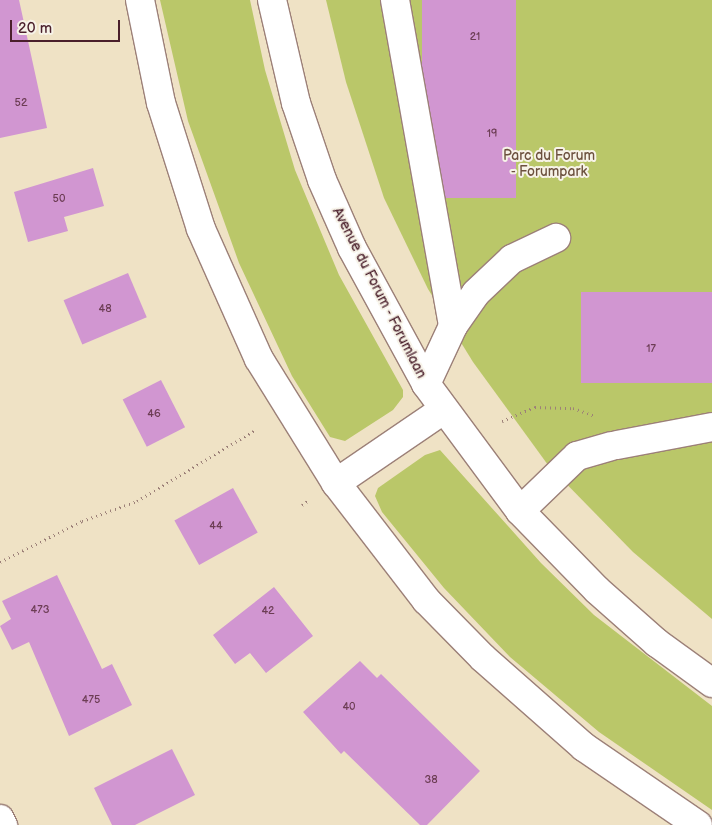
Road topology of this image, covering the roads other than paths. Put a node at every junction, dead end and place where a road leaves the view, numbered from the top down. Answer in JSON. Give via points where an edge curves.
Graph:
{"nodes":[{"id":1,"x":140,"y":0,"type":"edge"},
{"id":2,"x":272,"y":0,"type":"edge"},
{"id":3,"x":395,"y":0,"type":"edge"},
{"id":4,"x":556,"y":238,"type":"dead end"},
{"id":5,"x":453,"y":326,"type":"junction"},
{"id":6,"x":426,"y":384,"type":"junction"},
{"id":7,"x":443,"y":410,"type":"junction"},
{"id":8,"x":712,"y":427,"type":"edge"},
{"id":9,"x":336,"y":483,"type":"junction"},
{"id":10,"x":520,"y":510,"type":"junction"},
{"id":11,"x":712,"y":683,"type":"edge"},
{"id":12,"x":0,"y":819,"type":"edge"},
{"id":13,"x":3,"y":825,"type":"edge"},
{"id":14,"x":698,"y":825,"type":"edge"}],
"edges":[{"from":1,"to":9,"type":"street","via":[[161,103],[201,229],[259,359]]},
{"from":2,"to":6,"type":"street","name":"Avenue du Forum - Forumlaan","via":[[296,102],[322,180],[352,248]]},
{"from":3,"to":5,"type":"street"},
{"from":4,"to":5,"type":"street","via":[[528,249],[498,270]]},
{"from":5,"to":6,"type":"street"},
{"from":6,"to":7,"type":"street","name":"Avenue du Forum - Forumlaan"},
{"from":7,"to":9,"type":"street"},
{"from":7,"to":10,"type":"street","name":"Avenue du Forum - Forumlaan"},
{"from":8,"to":10,"type":"street","via":[[614,445],[577,456]]},
{"from":9,"to":14,"type":"street","via":[[426,600],[483,658],[584,747]]},
{"from":10,"to":11,"type":"street","name":"Avenue du Forum - Forumlaan","via":[[596,590],[657,644]]},
{"from":12,"to":13,"type":"street"}]}
